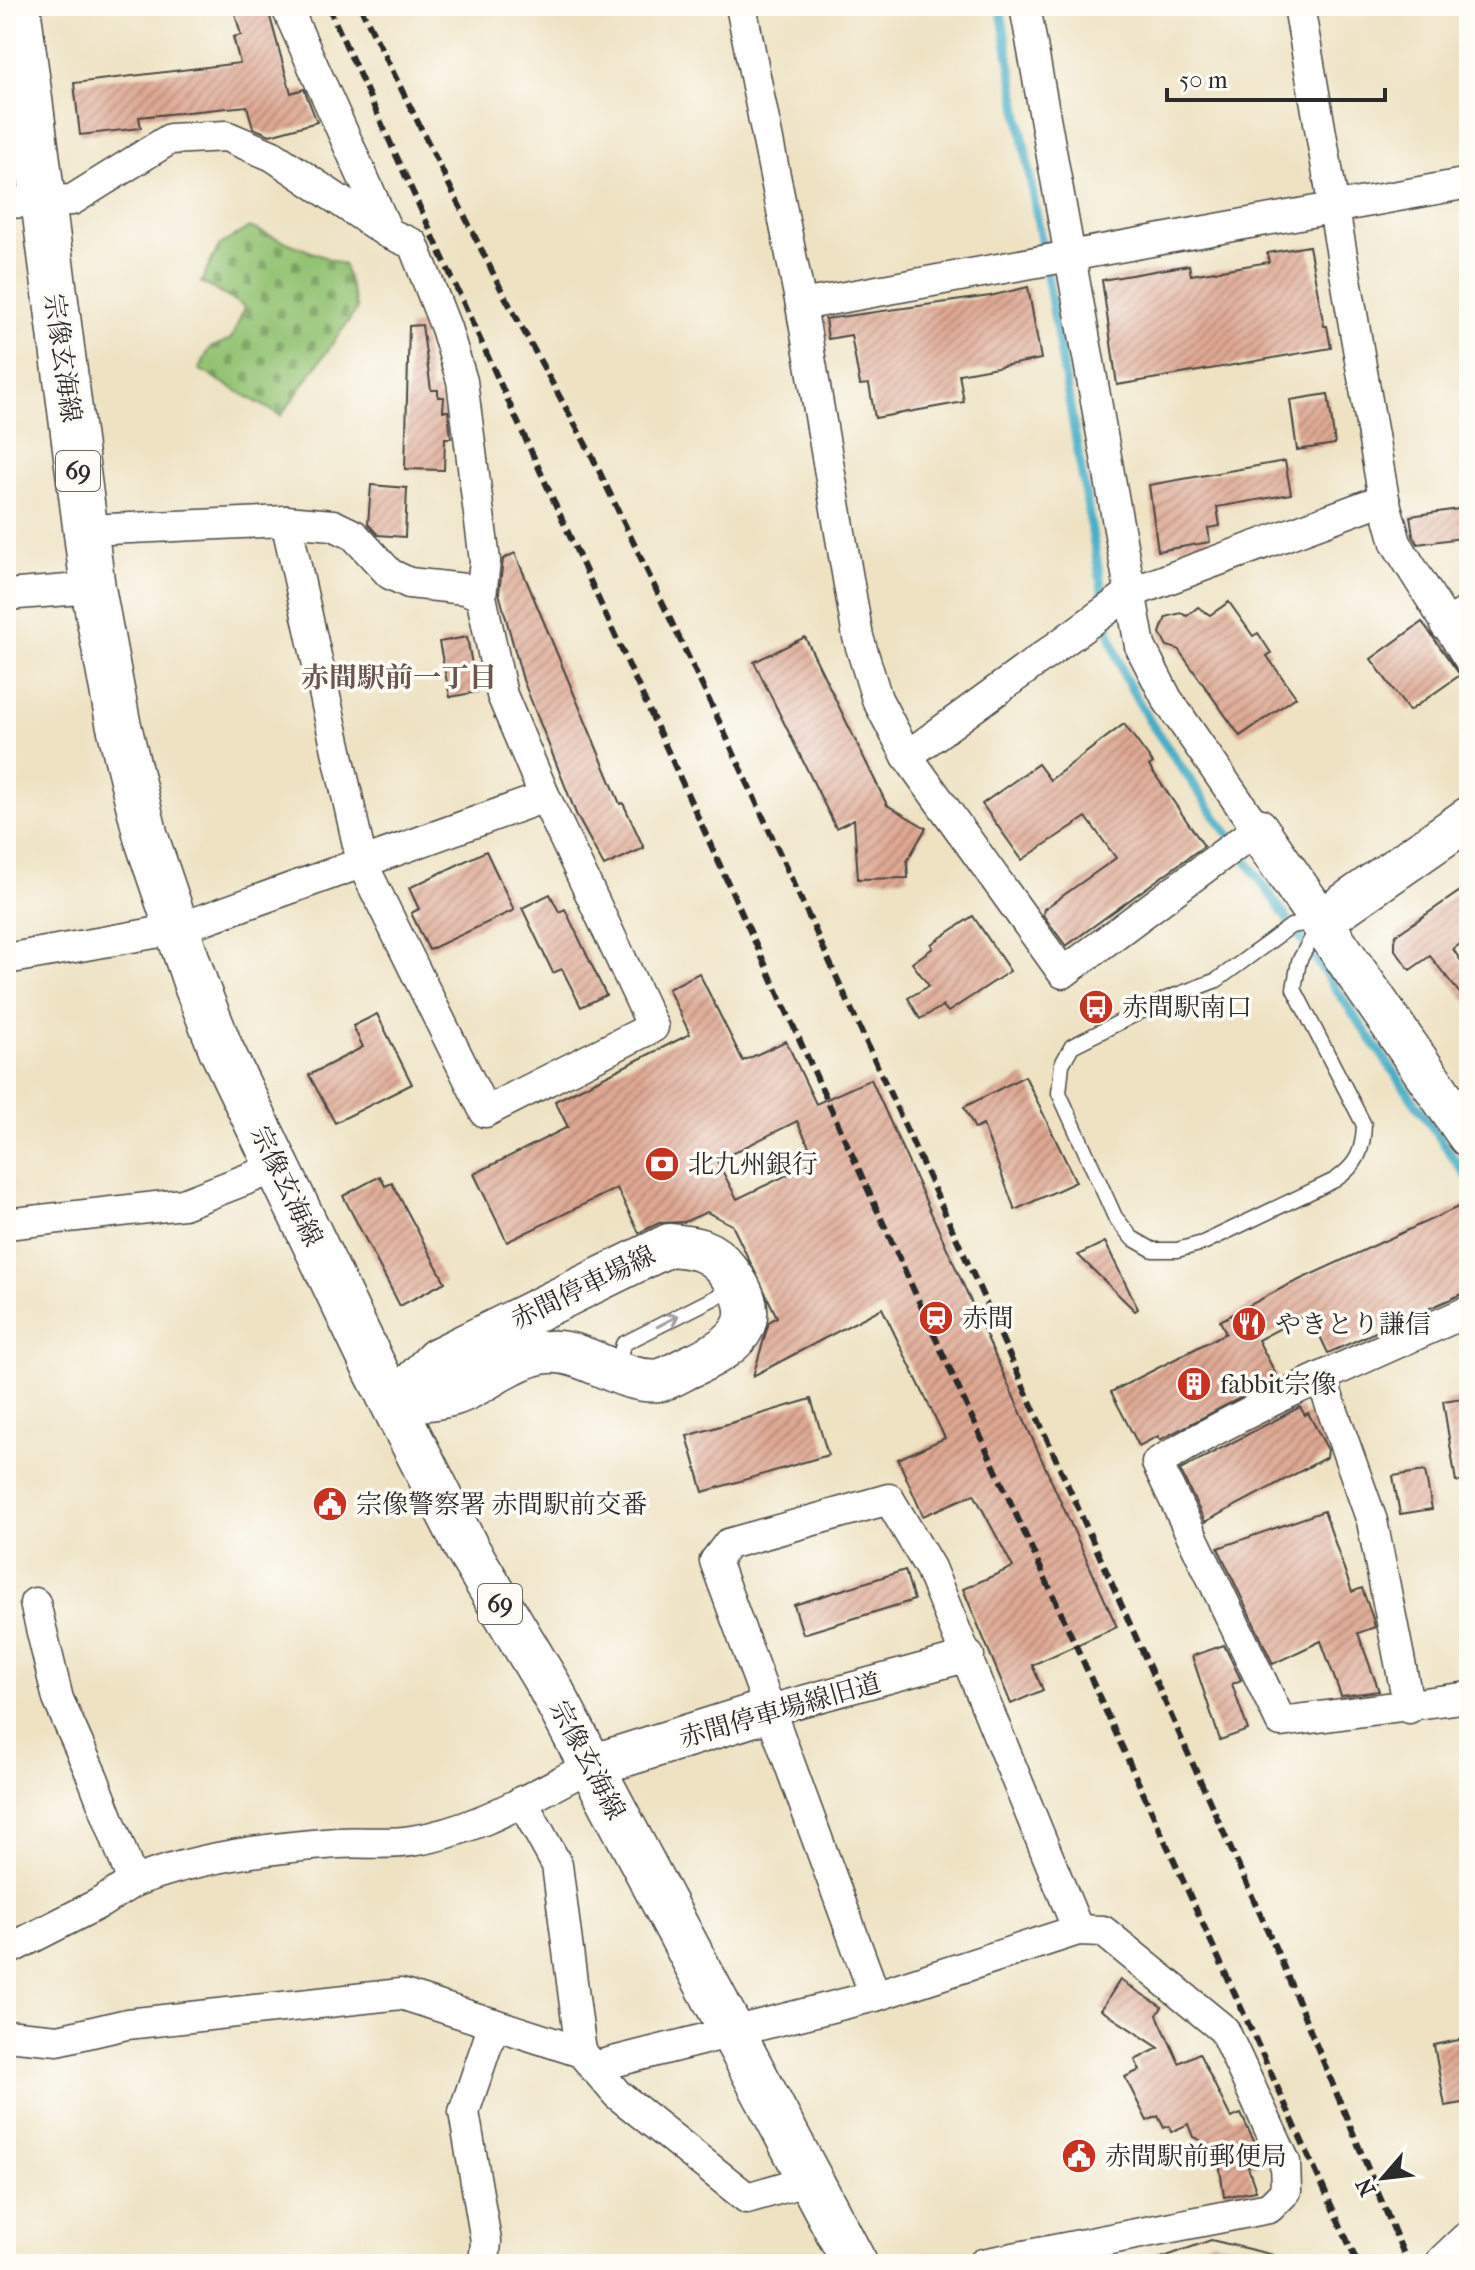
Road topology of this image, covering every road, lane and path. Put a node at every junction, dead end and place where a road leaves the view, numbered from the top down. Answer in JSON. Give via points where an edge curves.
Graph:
{"nodes":[{"id":1,"x":18,"y":6,"type":"edge"},
{"id":2,"x":286,"y":6,"type":"edge"},
{"id":3,"x":741,"y":6,"type":"edge"},
{"id":4,"x":1025,"y":6,"type":"edge"},
{"id":5,"x":1299,"y":6,"type":"edge"},
{"id":6,"x":1469,"y":183,"type":"edge"},
{"id":7,"x":24,"y":202,"type":"edge"},
{"id":8,"x":1334,"y":206,"type":"junction"},
{"id":9,"x":388,"y":233,"type":"junction"},
{"id":10,"x":1070,"y":255,"type":"junction"},
{"id":11,"x":801,"y":305,"type":"junction"},
{"id":12,"x":1384,"y":499,"type":"junction"},
{"id":13,"x":286,"y":521,"type":"junction"},
{"id":14,"x":86,"y":530,"type":"junction"},
{"id":15,"x":93,"y":588,"type":"junction"},
{"id":16,"x":1130,"y":593,"type":"junction"},
{"id":17,"x":6,"y":595,"type":"edge"},
{"id":18,"x":481,"y":596,"type":"junction"},
{"id":19,"x":1458,"y":618,"type":"edge"},
{"id":20,"x":1469,"y":659,"type":"edge"},
{"id":21,"x":907,"y":756,"type":"junction"},
{"id":22,"x":545,"y":797,"type":"junction"},
{"id":23,"x":1469,"y":818,"type":"edge"},
{"id":24,"x":1257,"y":829,"type":"junction"},
{"id":25,"x":362,"y":863,"type":"junction"},
{"id":26,"x":1321,"y":921,"type":"junction"},
{"id":27,"x":177,"y":929,"type":"junction"},
{"id":28,"x":6,"y":959,"type":"edge"},
{"id":29,"x":1469,"y":1136,"type":"edge"},
{"id":30,"x":278,"y":1167,"type":"junction"},
{"id":31,"x":6,"y":1224,"type":"edge"},
{"id":32,"x":1469,"y":1311,"type":"edge"},
{"id":33,"x":1321,"y":1378,"type":"junction"},
{"id":34,"x":393,"y":1403,"type":"junction"},
{"id":35,"x":35,"y":1603,"type":"dead end"},
{"id":36,"x":969,"y":1656,"type":"junction"},
{"id":37,"x":1469,"y":1697,"type":"edge"},
{"id":38,"x":1409,"y":1708,"type":"junction"},
{"id":39,"x":770,"y":1710,"type":"junction"},
{"id":40,"x":591,"y":1766,"type":"junction"},
{"id":41,"x":522,"y":1801,"type":"junction"},
{"id":42,"x":133,"y":1882,"type":"junction"},
{"id":43,"x":1078,"y":1930,"type":"junction"},
{"id":44,"x":6,"y":1951,"type":"edge"},
{"id":45,"x":875,"y":1996,"type":"junction"},
{"id":46,"x":494,"y":2024,"type":"junction"},
{"id":47,"x":731,"y":2030,"type":"junction"},
{"id":48,"x":6,"y":2035,"type":"edge"},
{"id":49,"x":587,"y":2059,"type":"junction"},
{"id":50,"x":809,"y":2180,"type":"junction"},
{"id":51,"x":1469,"y":2243,"type":"edge"},
{"id":52,"x":484,"y":2264,"type":"edge"},
{"id":53,"x":855,"y":2264,"type":"edge"},
{"id":54,"x":983,"y":2264,"type":"edge"},
{"id":55,"x":1447,"y":2264,"type":"edge"}],
"edges":[{"from":1,"to":7,"type":"main road","name":"宗像玄海線","number":"69"},
{"from":2,"to":9,"type":"street"},
{"from":3,"to":11,"type":"street"},
{"from":4,"to":10,"type":"street"},
{"from":5,"to":8,"type":"street"},
{"from":6,"to":8,"type":"street"},
{"from":7,"to":9,"type":"street","via":[[72,200],[170,139],[226,136],[273,156]]},
{"from":7,"to":14,"type":"main road","name":"宗像玄海線","number":"69"},
{"from":8,"to":10,"type":"street"},
{"from":8,"to":12,"type":"street"},
{"from":9,"to":18,"type":"street","via":[[413,244],[462,381],[485,561]]},
{"from":10,"to":11,"type":"street"},
{"from":10,"to":16,"type":"street"},
{"from":11,"to":21,"type":"street","via":[[858,637],[877,699]]},
{"from":12,"to":16,"type":"street"},
{"from":12,"to":19,"type":"street","via":[[1396,543]]},
{"from":13,"to":14,"type":"street"},
{"from":13,"to":18,"type":"street","via":[[333,525],[354,535],[390,574],[409,583],[465,589]]},
{"from":13,"to":25,"type":"street"},
{"from":14,"to":15,"type":"main road","name":"宗像玄海線","number":"69"},
{"from":15,"to":17,"type":"street"},
{"from":15,"to":27,"type":"main road","name":"宗像玄海線","number":"69","via":[[146,837]]},
{"from":16,"to":21,"type":"street"},
{"from":16,"to":24,"type":"street","via":[[1140,646],[1167,699]]},
{"from":18,"to":22,"type":"street","via":[[502,695]]},
{"from":19,"to":20,"type":"street"},
{"from":21,"to":24,"type":"street","via":[[1063,973]]},
{"from":22,"to":25,"type":"street"},
{"from":22,"to":25,"type":"street","via":[[653,1027],[485,1112]]},
{"from":23,"to":26,"type":"main road"},
{"from":24,"to":26,"type":"main road"},
{"from":25,"to":27,"type":"street"},
{"from":26,"to":26,"type":"lane","via":[[1299,961],[1294,989],[1364,1125],[1363,1147],[1353,1168],[1203,1243],[1153,1250],[1132,1238],[1115,1217],[1059,1093],[1062,1064],[1072,1046],[1217,980],[1291,926]]},
{"from":26,"to":29,"type":"main road"},
{"from":27,"to":28,"type":"street"},
{"from":27,"to":30,"type":"main road","name":"宗像玄海線","number":"69","via":[[221,1049]]},
{"from":30,"to":31,"type":"street","via":[[183,1204]]},
{"from":30,"to":34,"type":"main road","name":"宗像玄海線","number":"69"},
{"from":32,"to":33,"type":"street"},
{"from":33,"to":38,"type":"street","via":[[1372,1521]]},
{"from":33,"to":38,"type":"street","via":[[1157,1463],[1281,1722]]},
{"from":34,"to":34,"type":"main road","name":"赤間停車場線","via":[[437,1359],[669,1245],[699,1247],[718,1258],[740,1285],[746,1323],[736,1341],[660,1380],[570,1353],[547,1352],[526,1357],[453,1394]]},
{"from":34,"to":40,"type":"main road","name":"宗像玄海線","number":"69","via":[[467,1549]]},
{"from":35,"to":42,"type":"street","via":[[58,1699]]},
{"from":36,"to":39,"type":"street","name":"赤間停車場線旧道"},
{"from":36,"to":39,"type":"street","via":[[930,1568],[889,1499],[728,1544],[715,1561]]},
{"from":36,"to":43,"type":"street"},
{"from":37,"to":38,"type":"street"},
{"from":39,"to":40,"type":"main road","name":"赤間停車場線旧道"},
{"from":39,"to":45,"type":"street"},
{"from":40,"to":41,"type":"street"},
{"from":40,"to":47,"type":"main road","name":"宗像玄海線","number":"69"},
{"from":41,"to":42,"type":"street","via":[[473,1827],[410,1841],[244,1854],[172,1867]]},
{"from":41,"to":49,"type":"street","via":[[557,1865]]},
{"from":42,"to":44,"type":"street"},
{"from":43,"to":45,"type":"street"},
{"from":43,"to":54,"type":"street","via":[[1103,1931],[1224,2030],[1285,2162],[1286,2191],[1269,2208]]},
{"from":45,"to":47,"type":"street"},
{"from":46,"to":48,"type":"street","via":[[401,1994],[127,2024],[58,2040]]},
{"from":46,"to":49,"type":"street"},
{"from":46,"to":52,"type":"street","via":[[464,2112],[486,2241]]},
{"from":47,"to":49,"type":"street"},
{"from":47,"to":50,"type":"main road","name":"宗像玄海線","number":"69"},
{"from":49,"to":50,"type":"street","via":[[617,2094],[747,2198]]},
{"from":50,"to":53,"type":"main road","name":"宗像玄海線","number":"69"},
{"from":51,"to":55,"type":"main road"}]}
